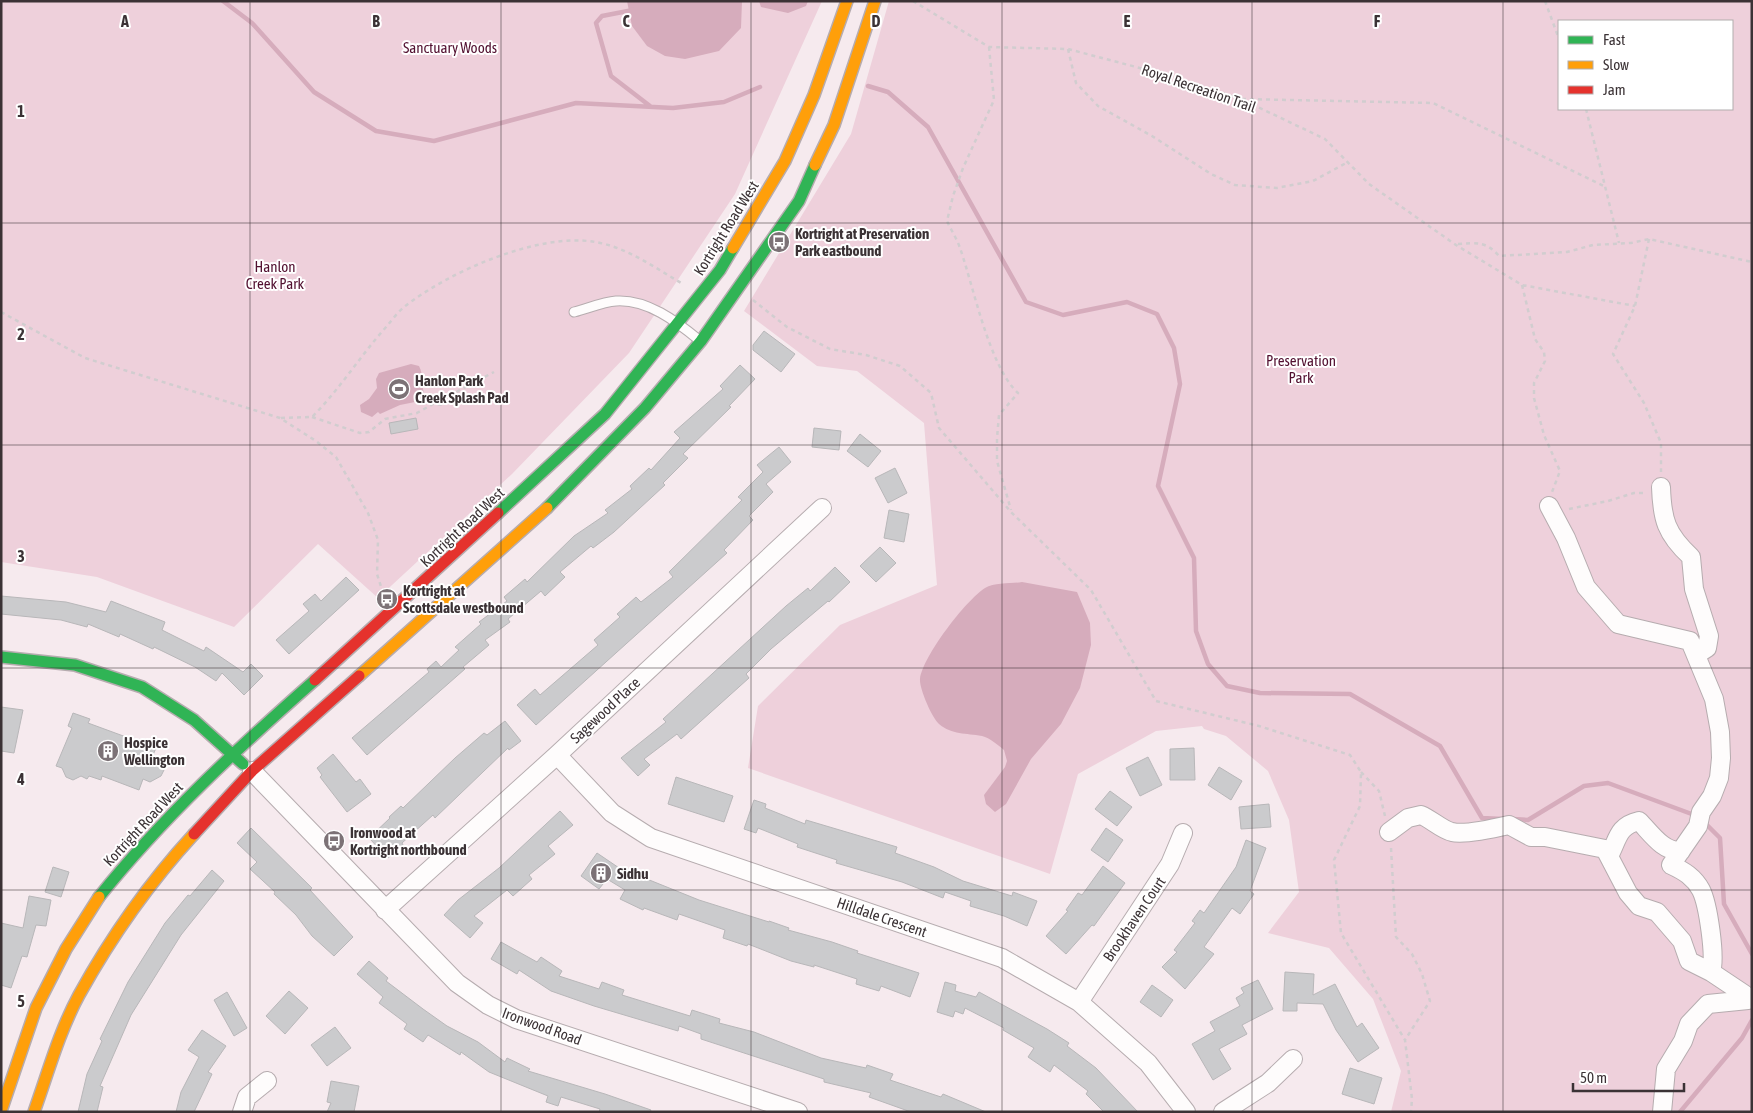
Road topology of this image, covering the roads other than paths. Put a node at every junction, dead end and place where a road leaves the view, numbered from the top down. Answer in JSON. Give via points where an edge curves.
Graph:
{"nodes":[{"id":1,"x":847,"y":1,"type":"edge"},
{"id":2,"x":875,"y":1,"type":"edge"},
{"id":3,"x":574,"y":312,"type":"dead end"},
{"id":4,"x":679,"y":324,"type":"junction"},
{"id":5,"x":701,"y":341,"type":"junction"},
{"id":6,"x":1660,"y":487,"type":"road end"},
{"id":7,"x":822,"y":508,"type":"dead end"},
{"id":8,"x":1553,"y":512,"type":"road end"},
{"id":9,"x":1696,"y":655,"type":"junction"},
{"id":10,"x":1,"y":657,"type":"edge"},
{"id":11,"x":231,"y":754,"type":"junction"},
{"id":12,"x":557,"y":755,"type":"junction"},
{"id":13,"x":252,"y":771,"type":"junction"},
{"id":14,"x":1389,"y":832,"type":"road end"},
{"id":15,"x":1183,"y":833,"type":"dead end"},
{"id":16,"x":1681,"y":851,"type":"junction"},
{"id":17,"x":1609,"y":856,"type":"junction"},
{"id":18,"x":385,"y":910,"type":"junction"},
{"id":19,"x":1711,"y":972,"type":"junction"},
{"id":20,"x":1079,"y":1002,"type":"junction"},
{"id":21,"x":1293,"y":1059,"type":"dead end"},
{"id":22,"x":267,"y":1081,"type":"dead end"},
{"id":23,"x":1,"y":1111,"type":"edge"},
{"id":24,"x":34,"y":1112,"type":"edge"},
{"id":25,"x":242,"y":1112,"type":"edge"},
{"id":26,"x":798,"y":1112,"type":"edge"},
{"id":27,"x":1186,"y":1112,"type":"edge"},
{"id":28,"x":1223,"y":1112,"type":"edge"},
{"id":29,"x":1662,"y":1112,"type":"edge"}],
"edges":[{"from":1,"to":4,"type":"street","name":"Kortright Road West","via":[[814,95],[785,161],[720,270]]},
{"from":2,"to":5,"type":"street","via":[[834,125],[799,201]]},
{"from":3,"to":4,"type":"lane","via":[[615,301],[640,303]]},
{"from":4,"to":5,"type":"lane"},
{"from":4,"to":11,"type":"street","name":"Kortright Road West","via":[[605,414],[403,602]]},
{"from":5,"to":13,"type":"street","via":[[646,408],[551,505]]},
{"from":6,"to":9,"type":"street","via":[[1662,514],[1690,557],[1694,589],[1709,636],[1707,648]]},
{"from":7,"to":12,"type":"street","name":"Sagewood Place"},
{"from":8,"to":9,"type":"street","via":[[1586,587],[1618,624],[1690,641]]},
{"from":9,"to":16,"type":"street","via":[[1714,698],[1721,758],[1712,796],[1701,812],[1698,826]]},
{"from":10,"to":11,"type":"street","via":[[75,665],[142,687],[194,720]]},
{"from":11,"to":13,"type":"street"},
{"from":11,"to":23,"type":"street","name":"Kortright Road West","via":[[138,848],[98,898],[66,949],[36,1008]]},
{"from":12,"to":18,"type":"street","name":"Sagewood Place"},
{"from":12,"to":20,"type":"street","name":"Hilldale Crescent","via":[[612,813],[651,838],[1002,958]]},
{"from":13,"to":18,"type":"street","name":"Ironwood Road"},
{"from":13,"to":24,"type":"street","via":[[159,872],[118,932],[79,996],[59,1040]]},
{"from":14,"to":17,"type":"street","via":[[1408,818],[1421,815],[1452,832],[1494,830],[1509,825],[1531,837],[1605,849]]},
{"from":15,"to":20,"type":"street","name":"Brookhaven Court","via":[[1170,864]]},
{"from":16,"to":17,"type":"street","via":[[1673,852],[1666,848],[1639,821],[1616,837]]},
{"from":16,"to":19,"type":"street","via":[[1671,865],[1685,872],[1702,891],[1709,926]]},
{"from":17,"to":19,"type":"street","via":[[1628,893],[1639,906],[1658,912],[1682,941],[1689,961]]},
{"from":18,"to":26,"type":"street","name":"Ironwood Road","via":[[457,983],[488,1005],[516,1019]]},
{"from":19,"to":29,"type":"street","via":[[1748,1000],[1708,1004],[1689,1024],[1666,1069]]},
{"from":20,"to":27,"type":"street","name":"Hilldale Crescent","via":[[1148,1063]]},
{"from":21,"to":28,"type":"street","via":[[1268,1083]]},
{"from":22,"to":25,"type":"street","via":[[248,1096]]}]}
